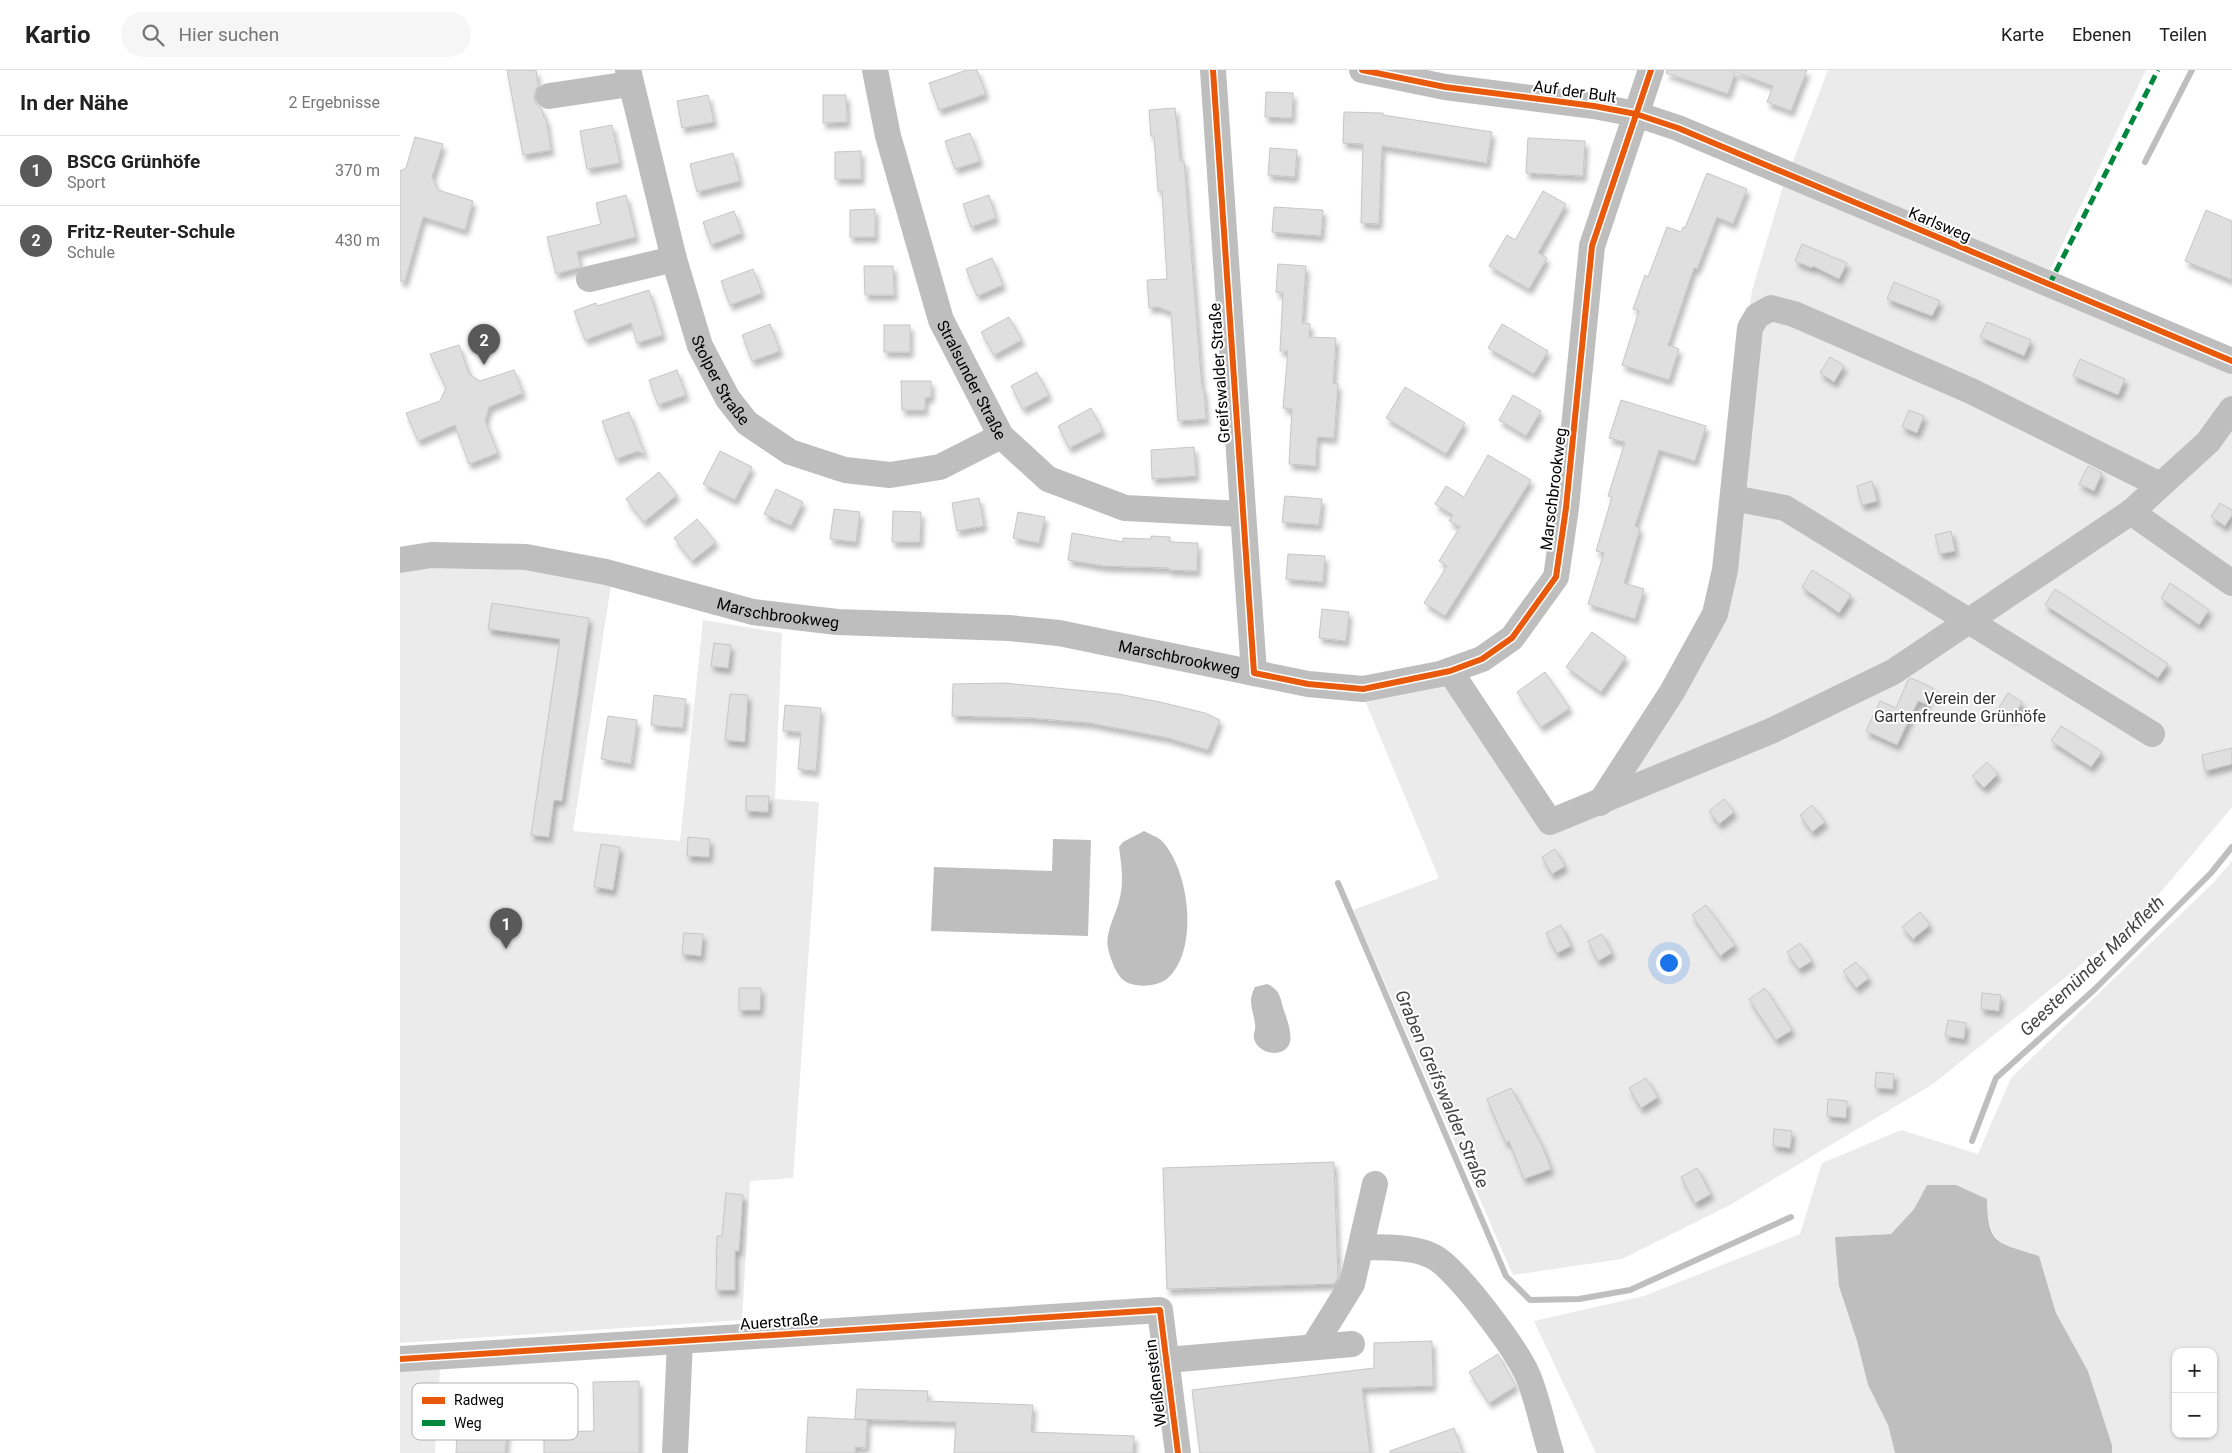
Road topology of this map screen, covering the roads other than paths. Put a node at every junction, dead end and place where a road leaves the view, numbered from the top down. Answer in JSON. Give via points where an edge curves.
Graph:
{"nodes":[{"id":1,"x":875,"y":70,"type":"edge"},
{"id":2,"x":1213,"y":70,"type":"edge"},
{"id":3,"x":1362,"y":70,"type":"edge"},
{"id":4,"x":1651,"y":70,"type":"edge"},
{"id":5,"x":629,"y":77,"type":"edge"},
{"id":6,"x":549,"y":96,"type":"dead end"},
{"id":7,"x":1636,"y":114,"type":"junction"},
{"id":8,"x":674,"y":259,"type":"junction"},
{"id":9,"x":589,"y":279,"type":"dead end"},
{"id":10,"x":2232,"y":361,"type":"edge"},
{"id":11,"x":2232,"y":409,"type":"edge"},
{"id":12,"x":1001,"y":436,"type":"junction"},
{"id":13,"x":2160,"y":485,"type":"junction"},
{"id":14,"x":1733,"y":498,"type":"junction"},
{"id":15,"x":2131,"y":512,"type":"junction"},
{"id":16,"x":1242,"y":514,"type":"junction"},
{"id":17,"x":400,"y":560,"type":"edge"},
{"id":18,"x":2232,"y":583,"type":"edge"},
{"id":19,"x":1969,"y":623,"type":"junction"},
{"id":20,"x":1450,"y":671,"type":"junction"},
{"id":21,"x":1254,"y":673,"type":"junction"},
{"id":22,"x":2152,"y":734,"type":"dead end"},
{"id":23,"x":1600,"y":803,"type":"junction"},
{"id":24,"x":1375,"y":1184,"type":"dead end"},
{"id":25,"x":1362,"y":1247,"type":"junction"},
{"id":26,"x":1160,"y":1310,"type":"joint"},
{"id":27,"x":680,"y":1341,"type":"junction"},
{"id":28,"x":1352,"y":1344,"type":"dead end"},
{"id":29,"x":1313,"y":1347,"type":"junction"},
{"id":30,"x":400,"y":1359,"type":"edge"},
{"id":31,"x":1167,"y":1360,"type":"junction"},
{"id":32,"x":675,"y":1453,"type":"edge"},
{"id":33,"x":1178,"y":1453,"type":"edge"},
{"id":34,"x":1551,"y":1453,"type":"edge"}],
"edges":[{"from":1,"to":12,"type":"street","name":"Stralsunder Straße","via":[[888,136],[941,320]]},
{"from":2,"to":16,"type":"street","name":"Greifswalder Straße"},
{"from":3,"to":7,"type":"street","name":"Auf der Bult","via":[[1445,87]]},
{"from":4,"to":7,"type":"street","name":"Marschbrookweg"},
{"from":5,"to":6,"type":"street"},
{"from":5,"to":8,"type":"street","name":"Stolper Straße"},
{"from":7,"to":10,"type":"street","name":"Karlsweg","via":[[1687,132]]},
{"from":7,"to":20,"type":"street","name":"Marschbrookweg","via":[[1592,246],[1556,577],[1512,638],[1482,659]]},
{"from":8,"to":9,"type":"street"},
{"from":8,"to":12,"type":"street","name":"Stolper Straße","via":[[700,346],[728,399],[747,423],[790,452],[845,470],[890,474],[940,467]]},
{"from":11,"to":13,"type":"street","via":[[2208,442]]},
{"from":12,"to":16,"type":"street","name":"Stralsunder Straße","via":[[1048,479],[1125,508]]},
{"from":13,"to":14,"type":"street","via":[[1971,391],[1794,314],[1771,308],[1756,316],[1750,328]]},
{"from":13,"to":15,"type":"street"},
{"from":14,"to":19,"type":"street","via":[[1785,508]]},
{"from":14,"to":23,"type":"street","via":[[1725,570],[1715,614],[1672,692]]},
{"from":15,"to":18,"type":"street"},
{"from":15,"to":19,"type":"street"},
{"from":16,"to":21,"type":"street","name":"Greifswalder Straße"},
{"from":17,"to":21,"type":"street","name":"Marschbrookweg","via":[[430,555],[526,557],[606,572],[753,612],[837,622],[1059,633]]},
{"from":19,"to":22,"type":"street"},
{"from":19,"to":23,"type":"street","via":[[1893,672],[1771,731]]},
{"from":20,"to":21,"type":"street","name":"Marschbrookweg","via":[[1363,688],[1308,684]]},
{"from":20,"to":23,"type":"street","via":[[1550,822]]},
{"from":24,"to":25,"type":"street"},
{"from":25,"to":29,"type":"street","via":[[1352,1284]]},
{"from":25,"to":34,"type":"street","via":[[1419,1252],[1442,1261],[1453,1271],[1524,1367]]},
{"from":26,"to":27,"type":"street","name":"Auerstraße"},
{"from":26,"to":31,"type":"street","name":"Weißenstein"},
{"from":27,"to":30,"type":"street","name":"Auerstraße"},
{"from":27,"to":32,"type":"street"},
{"from":28,"to":29,"type":"street"},
{"from":29,"to":31,"type":"street"},
{"from":31,"to":33,"type":"street","name":"Weißenstein"}]}
